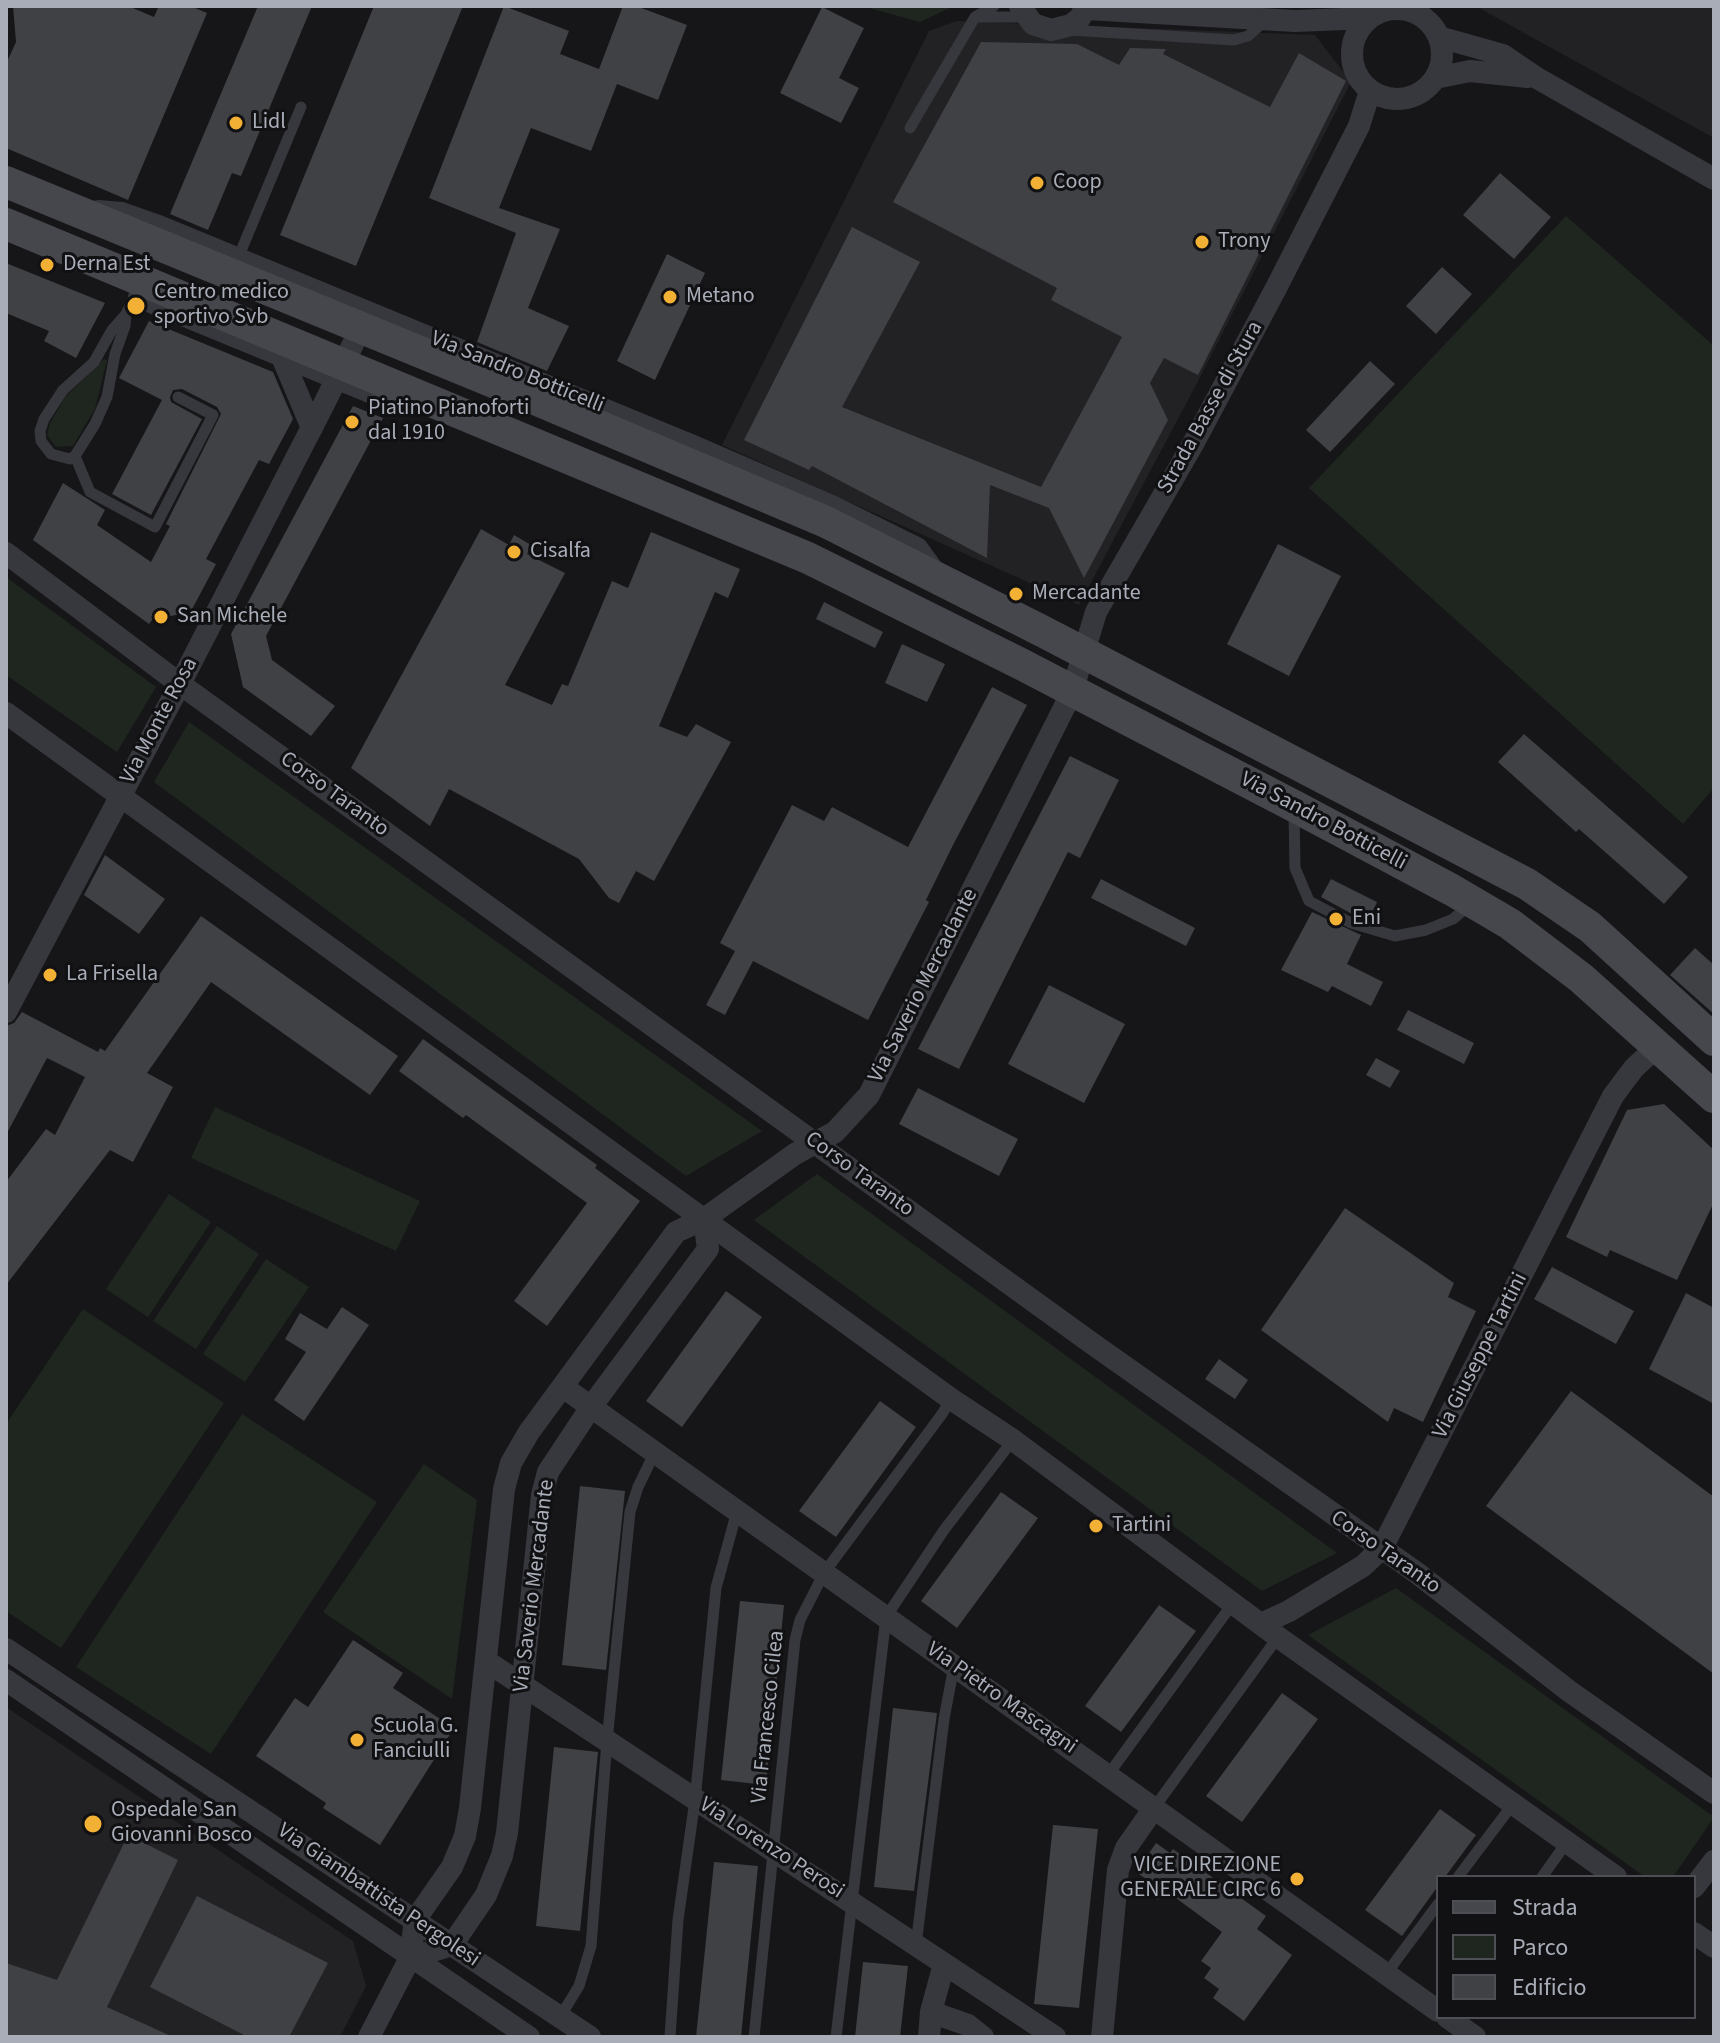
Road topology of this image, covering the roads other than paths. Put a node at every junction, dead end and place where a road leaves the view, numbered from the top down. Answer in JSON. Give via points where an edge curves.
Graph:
{"nodes":[{"id":1,"x":994,"y":6,"type":"edge"},
{"id":2,"x":1086,"y":7,"type":"edge"},
{"id":3,"x":1023,"y":12,"type":"edge"},
{"id":4,"x":975,"y":17,"type":"junction"},
{"id":5,"x":1369,"y":18,"type":"junction"},
{"id":6,"x":1267,"y":19,"type":"junction"},
{"id":7,"x":1306,"y":21,"type":"junction"},
{"id":8,"x":1061,"y":30,"type":"junction"},
{"id":9,"x":1439,"y":37,"type":"junction"},
{"id":10,"x":1352,"y":49,"type":"junction"},
{"id":11,"x":1435,"y":78,"type":"junction"},
{"id":12,"x":1537,"y":78,"type":"junction"},
{"id":13,"x":1370,"y":91,"type":"junction"},
{"id":14,"x":1396,"y":99,"type":"junction"},
{"id":15,"x":301,"y":107,"type":"dead end"},
{"id":16,"x":1359,"y":126,"type":"junction"},
{"id":17,"x":910,"y":128,"type":"dead end"},
{"id":18,"x":1714,"y":179,"type":"edge"},
{"id":19,"x":6,"y":182,"type":"edge"},
{"id":20,"x":72,"y":209,"type":"junction"},
{"id":21,"x":6,"y":224,"type":"edge"},
{"id":22,"x":51,"y":243,"type":"junction"},
{"id":23,"x":238,"y":258,"type":"junction"},
{"id":24,"x":131,"y":304,"type":"junction"},
{"id":25,"x":364,"y":321,"type":"junction"},
{"id":26,"x":282,"y":357,"type":"junction"},
{"id":27,"x":339,"y":372,"type":"junction"},
{"id":28,"x":178,"y":397,"type":"dead end"},
{"id":29,"x":312,"y":428,"type":"junction"},
{"id":30,"x":75,"y":456,"type":"junction"},
{"id":31,"x":6,"y":553,"type":"edge"},
{"id":32,"x":1082,"y":654,"type":"junction"},
{"id":33,"x":180,"y":684,"type":"junction"},
{"id":34,"x":1072,"y":692,"type":"junction"},
{"id":35,"x":6,"y":713,"type":"edge"},
{"id":36,"x":122,"y":794,"type":"junction"},
{"id":37,"x":1294,"y":806,"type":"junction"},
{"id":38,"x":1473,"y":902,"type":"junction"},
{"id":39,"x":6,"y":1012,"type":"edge"},
{"id":40,"x":1714,"y":1040,"type":"edge"},
{"id":41,"x":1659,"y":1045,"type":"junction"},
{"id":42,"x":1714,"y":1097,"type":"edge"},
{"id":43,"x":816,"y":1144,"type":"junction"},
{"id":44,"x":704,"y":1219,"type":"junction"},
{"id":45,"x":563,"y":1387,"type":"junction"},
{"id":46,"x":951,"y":1399,"type":"junction"},
{"id":47,"x":591,"y":1407,"type":"junction"},
{"id":48,"x":1013,"y":1440,"type":"junction"},
{"id":49,"x":655,"y":1452,"type":"junction"},
{"id":50,"x":737,"y":1511,"type":"junction"},
{"id":51,"x":1382,"y":1548,"type":"junction"},
{"id":52,"x":824,"y":1573,"type":"junction"},
{"id":53,"x":1233,"y":1603,"type":"junction"},
{"id":54,"x":886,"y":1617,"type":"junction"},
{"id":55,"x":1269,"y":1630,"type":"junction"},
{"id":56,"x":6,"y":1649,"type":"edge"},
{"id":57,"x":486,"y":1661,"type":"junction"},
{"id":58,"x":954,"y":1666,"type":"junction"},
{"id":59,"x":6,"y":1680,"type":"edge"},
{"id":60,"x":523,"y":1685,"type":"junction"},
{"id":61,"x":607,"y":1741,"type":"junction"},
{"id":62,"x":1108,"y":1775,"type":"junction"},
{"id":63,"x":1714,"y":1793,"type":"edge"},
{"id":64,"x":695,"y":1800,"type":"junction"},
{"id":65,"x":1513,"y":1804,"type":"junction"},
{"id":66,"x":1154,"y":1808,"type":"junction"},
{"id":67,"x":1567,"y":1842,"type":"junction"},
{"id":68,"x":774,"y":1853,"type":"junction"},
{"id":69,"x":1714,"y":1861,"type":"edge"},
{"id":70,"x":1460,"y":1875,"type":"edge"},
{"id":71,"x":1543,"y":1875,"type":"edge"},
{"id":72,"x":1613,"y":1875,"type":"edge"},
{"id":73,"x":1696,"y":1884,"type":"edge"},
{"id":74,"x":852,"y":1901,"type":"junction"},
{"id":75,"x":1436,"y":1907,"type":"edge"},
{"id":76,"x":415,"y":1920,"type":"junction"},
{"id":77,"x":1696,"y":1934,"type":"edge"},
{"id":78,"x":452,"y":1945,"type":"junction"},
{"id":79,"x":916,"y":1945,"type":"junction"},
{"id":80,"x":1714,"y":1947,"type":"edge"},
{"id":81,"x":410,"y":1958,"type":"junction"},
{"id":82,"x":944,"y":1964,"type":"junction"},
{"id":83,"x":1386,"y":1974,"type":"junction"},
{"id":84,"x":1436,"y":2010,"type":"edge"},
{"id":85,"x":931,"y":2012,"type":"junction"},
{"id":86,"x":560,"y":2017,"type":"junction"},
{"id":87,"x":1450,"y":2019,"type":"edge"},
{"id":88,"x":1051,"y":2036,"type":"edge"},
{"id":89,"x":369,"y":2037,"type":"edge"},
{"id":90,"x":529,"y":2037,"type":"edge"},
{"id":91,"x":590,"y":2037,"type":"edge"},
{"id":92,"x":670,"y":2037,"type":"edge"},
{"id":93,"x":754,"y":2037,"type":"edge"},
{"id":94,"x":836,"y":2037,"type":"edge"},
{"id":95,"x":929,"y":2037,"type":"edge"},
{"id":96,"x":983,"y":2037,"type":"edge"},
{"id":97,"x":1102,"y":2037,"type":"edge"},
{"id":98,"x":1475,"y":2037,"type":"edge"}],
"edges":[{"from":1,"to":4,"type":"lane"},
{"from":2,"to":6,"type":"street"},
{"from":2,"to":8,"type":"street"},
{"from":3,"to":4,"type":"lane"},
{"from":3,"to":8,"type":"street","via":[[1042,28]]},
{"from":4,"to":17,"type":"lane"},
{"from":5,"to":7,"type":"street"},
{"from":5,"to":9,"type":"street","via":[[1388,9],[1409,10],[1427,20]]},
{"from":5,"to":10,"type":"street","via":[[1360,26]]},
{"from":6,"to":7,"type":"street"},
{"from":6,"to":8,"type":"lane","via":[[1248,36],[1234,40]]},
{"from":7,"to":10,"type":"street"},
{"from":9,"to":11,"type":"street","via":[[1441,65]]},
{"from":9,"to":12,"type":"street","via":[[1503,55]]},
{"from":10,"to":13,"type":"street","via":[[1356,72]]},
{"from":11,"to":12,"type":"street","via":[[1470,71]]},
{"from":11,"to":14,"type":"street","via":[[1425,90]]},
{"from":12,"to":18,"type":"street"},
{"from":13,"to":14,"type":"street"},
{"from":13,"to":16,"type":"street","name":"Strada Basse di Stura"},
{"from":14,"to":16,"type":"street","name":"Strada Basse di Stura"},
{"from":15,"to":23,"type":"lane"},
{"from":16,"to":32,"type":"street","name":"Strada Basse di Stura","via":[[1193,444],[1096,612]]},
{"from":19,"to":20,"type":"main road","name":"Via Sandro Botticelli"},
{"from":20,"to":23,"type":"street","name":"Via Sandro Botticelli","via":[[122,213]]},
{"from":20,"to":25,"type":"main road","name":"Via Sandro Botticelli"},
{"from":21,"to":22,"type":"main road","name":"Via Sandro Botticelli"},
{"from":22,"to":24,"type":"street","name":"Via Sandro Botticelli","via":[[79,271]]},
{"from":22,"to":27,"type":"main road","name":"Via Sandro Botticelli"},
{"from":23,"to":25,"type":"street","name":"Via Sandro Botticelli"},
{"from":24,"to":26,"type":"street","name":"Via Sandro Botticelli"},
{"from":24,"to":30,"type":"lane","via":[[107,397]]},
{"from":24,"to":30,"type":"lane","via":[[94,362],[63,390],[44,419],[40,431],[45,449],[59,458]]},
{"from":25,"to":27,"type":"street","name":"Via Monte Rosa"},
{"from":25,"to":32,"type":"main road","name":"Via Sandro Botticelli","via":[[826,522]]},
{"from":26,"to":27,"type":"street","name":"Via Sandro Botticelli"},
{"from":26,"to":29,"type":"street"},
{"from":27,"to":29,"type":"street","name":"Via Monte Rosa"},
{"from":27,"to":34,"type":"main road","name":"Via Sandro Botticelli","via":[[808,558]]},
{"from":28,"to":30,"type":"lane","via":[[213,415],[155,527],[90,492]]},
{"from":29,"to":33,"type":"street","name":"Via Monte Rosa"},
{"from":31,"to":33,"type":"street","name":"Corso Taranto"},
{"from":32,"to":34,"type":"street","name":"Strada Basse di Stura"},
{"from":32,"to":40,"type":"main road","name":"Via Sandro Botticelli","via":[[1549,897],[1590,927]]},
{"from":33,"to":36,"type":"street","name":"Via Monte Rosa"},
{"from":33,"to":43,"type":"street","name":"Corso Taranto"},
{"from":34,"to":37,"type":"main road","name":"Via Sandro Botticelli"},
{"from":34,"to":43,"type":"street","name":"Via Saverio Mercadante","via":[[869,1095],[835,1132]]},
{"from":35,"to":36,"type":"street"},
{"from":36,"to":39,"type":"street","name":"Via Monte Rosa"},
{"from":36,"to":44,"type":"street"},
{"from":37,"to":38,"type":"main road","name":"Via Sandro Botticelli"},
{"from":37,"to":38,"type":"lane","via":[[1295,868],[1309,901],[1351,923],[1395,936],[1453,919]]},
{"from":38,"to":41,"type":"main road","name":"Via Sandro Botticelli","via":[[1547,950]]},
{"from":41,"to":42,"type":"main road","name":"Via Sandro Botticelli"},
{"from":41,"to":51,"type":"street","name":"Via Giuseppe Tartini","via":[[1613,1096]]},
{"from":43,"to":44,"type":"street","name":"Via Saverio Mercadante"},
{"from":43,"to":51,"type":"street","name":"Corso Taranto"},
{"from":44,"to":45,"type":"street","name":"Via Saverio Mercadante","via":[[676,1232]]},
{"from":44,"to":46,"type":"street"},
{"from":44,"to":47,"type":"street","name":"Via Saverio Mercadante","via":[[708,1249]]},
{"from":45,"to":47,"type":"street","name":"Via Pietro Mascagni"},
{"from":45,"to":57,"type":"street","name":"Via Saverio Mercadante","via":[[522,1444],[505,1482]]},
{"from":46,"to":48,"type":"street"},
{"from":46,"to":52,"type":"lane","name":"Via Francesco Cilea"},
{"from":47,"to":49,"type":"street","name":"Via Pietro Mascagni"},
{"from":47,"to":60,"type":"street","name":"Via Saverio Mercadante","via":[[555,1458],[543,1490]]},
{"from":48,"to":53,"type":"street"},
{"from":48,"to":54,"type":"lane"},
{"from":49,"to":50,"type":"street","name":"Via Pietro Mascagni"},
{"from":49,"to":61,"type":"lane","via":[[630,1512]]},
{"from":50,"to":52,"type":"street","name":"Via Pietro Mascagni"},
{"from":50,"to":64,"type":"lane","via":[[716,1588]]},
{"from":51,"to":55,"type":"street","name":"Via Giuseppe Tartini"},
{"from":51,"to":63,"type":"street","name":"Corso Taranto","via":[[1569,1691]]},
{"from":52,"to":54,"type":"street","name":"Via Pietro Mascagni"},
{"from":52,"to":68,"type":"lane","name":"Via Francesco Cilea","via":[[796,1635]]},
{"from":53,"to":55,"type":"street"},
{"from":53,"to":62,"type":"lane"},
{"from":54,"to":58,"type":"street","name":"Via Pietro Mascagni"},
{"from":54,"to":74,"type":"lane"},
{"from":55,"to":65,"type":"street"},
{"from":55,"to":66,"type":"lane","name":"Via Giuseppe Tartini"},
{"from":56,"to":76,"type":"street","name":"Via Giambattista Pergolesi"},
{"from":57,"to":60,"type":"street","name":"Via Lorenzo Perosi"},
{"from":57,"to":76,"type":"street","name":"Via Saverio Mercadante","via":[[465,1836],[448,1874]]},
{"from":58,"to":62,"type":"street","name":"Via Pietro Mascagni"},
{"from":58,"to":79,"type":"lane"},
{"from":59,"to":81,"type":"street","name":"Via Giambattista Pergolesi"},
{"from":60,"to":61,"type":"street","name":"Via Lorenzo Perosi"},
{"from":60,"to":78,"type":"street","name":"Via Saverio Mercadante","via":[[505,1846],[486,1895]]},
{"from":61,"to":64,"type":"street","name":"Via Lorenzo Perosi"},
{"from":61,"to":86,"type":"lane","via":[[589,1957]]},
{"from":62,"to":66,"type":"street","name":"Via Pietro Mascagni"},
{"from":64,"to":68,"type":"street","name":"Via Lorenzo Perosi"},
{"from":64,"to":92,"type":"lane","via":[[681,1891]]},
{"from":65,"to":67,"type":"street"},
{"from":65,"to":70,"type":"lane"},
{"from":66,"to":83,"type":"street","name":"Via Pietro Mascagni"},
{"from":66,"to":97,"type":"street","name":"Via Giuseppe Tartini","via":[[1126,1848],[1118,1870]]},
{"from":67,"to":71,"type":"lane"},
{"from":67,"to":72,"type":"street"},
{"from":68,"to":74,"type":"street","name":"Via Lorenzo Perosi"},
{"from":68,"to":93,"type":"lane","name":"Via Francesco Cilea"},
{"from":69,"to":73,"type":"street"},
{"from":74,"to":79,"type":"street","name":"Via Lorenzo Perosi"},
{"from":74,"to":94,"type":"lane"},
{"from":75,"to":83,"type":"lane"},
{"from":76,"to":78,"type":"street","name":"Via Giambattista Pergolesi"},
{"from":76,"to":81,"type":"street","name":"Via Saverio Mercadante"},
{"from":77,"to":80,"type":"street"},
{"from":78,"to":81,"type":"street"},
{"from":78,"to":86,"type":"street","name":"Via Giambattista Pergolesi"},
{"from":79,"to":82,"type":"street","name":"Via Lorenzo Perosi"},
{"from":81,"to":89,"type":"street","name":"Via Saverio Mercadante"},
{"from":81,"to":90,"type":"street","name":"Via Giambattista Pergolesi"},
{"from":82,"to":85,"type":"street"},
{"from":82,"to":88,"type":"street","name":"Via Lorenzo Perosi"},
{"from":83,"to":84,"type":"street","name":"Via Pietro Mascagni"},
{"from":85,"to":95,"type":"street"},
{"from":85,"to":96,"type":"street","via":[[968,2025]]},
{"from":86,"to":91,"type":"street","name":"Via Giambattista Pergolesi"},
{"from":87,"to":98,"type":"street"}]}
